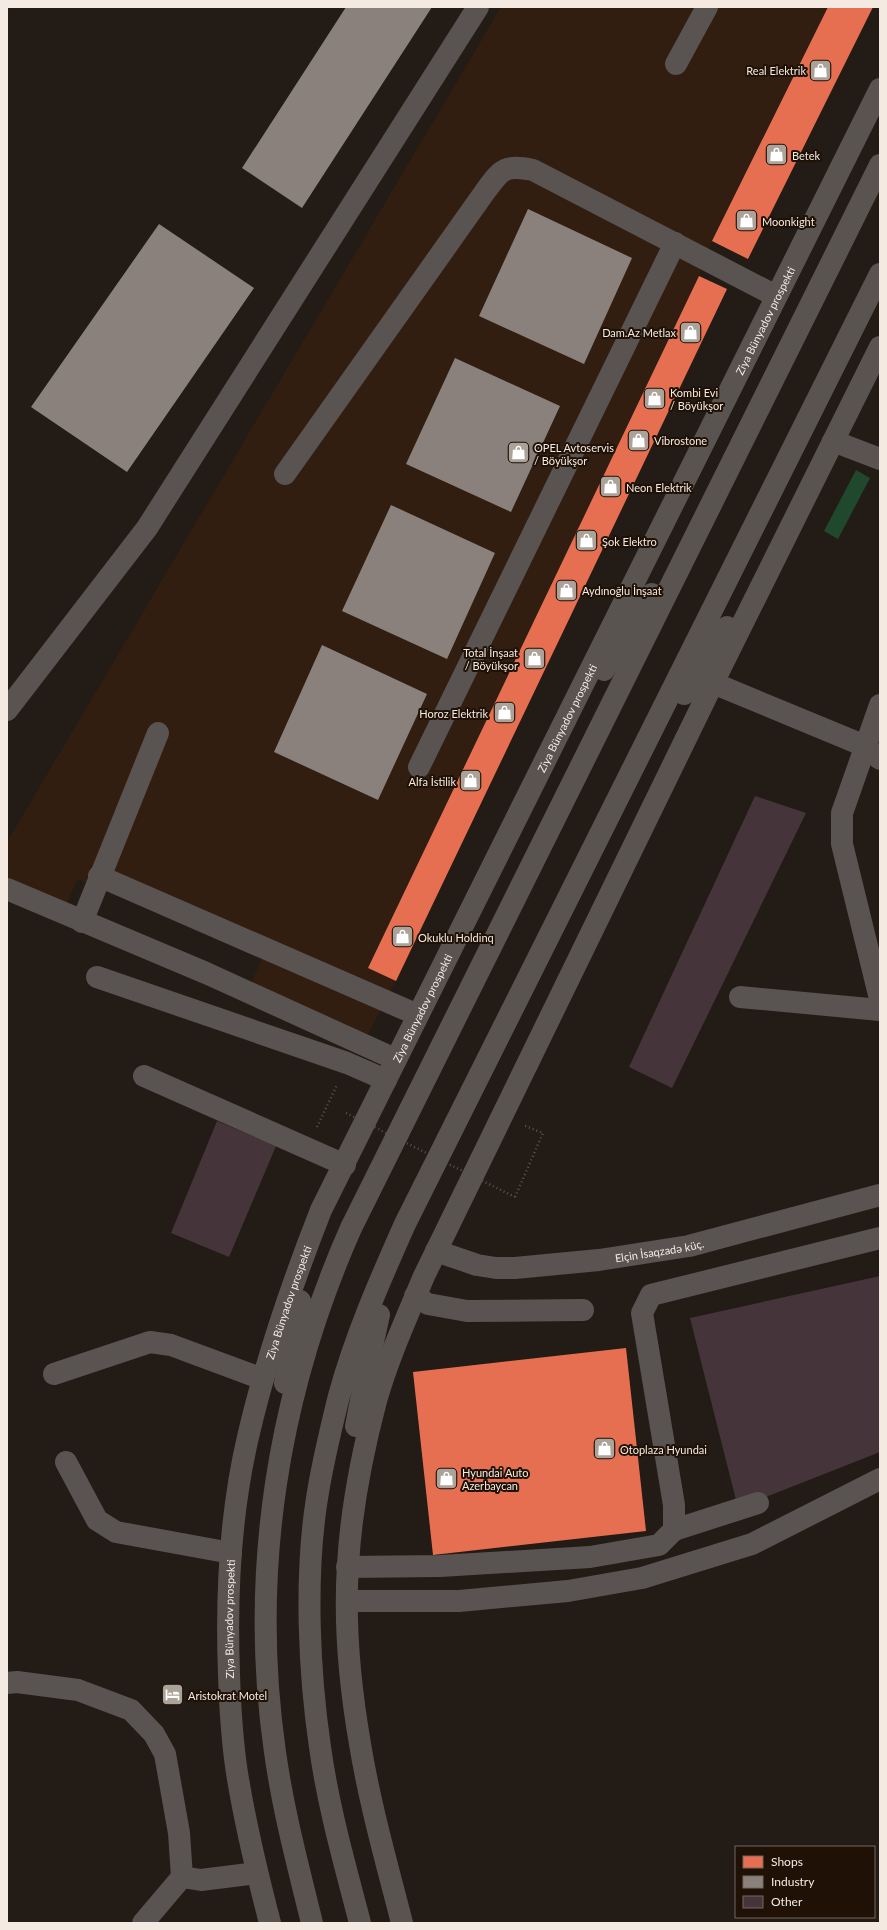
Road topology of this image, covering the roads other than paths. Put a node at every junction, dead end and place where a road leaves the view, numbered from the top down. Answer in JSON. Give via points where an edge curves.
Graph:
{"nodes":[{"id":1,"x":478,"y":7,"type":"edge"},
{"id":2,"x":707,"y":7,"type":"edge"},
{"id":3,"x":676,"y":64,"type":"dead end"},
{"id":4,"x":880,"y":89,"type":"edge"},
{"id":5,"x":880,"y":165,"type":"edge"},
{"id":6,"x":675,"y":243,"type":"junction"},
{"id":7,"x":880,"y":274,"type":"edge"},
{"id":8,"x":776,"y":296,"type":"junction"},
{"id":9,"x":880,"y":347,"type":"edge"},
{"id":10,"x":833,"y":441,"type":"junction"},
{"id":11,"x":880,"y":459,"type":"edge"},
{"id":12,"x":285,"y":474,"type":"dead end"},
{"id":13,"x":712,"y":503,"type":"junction"},
{"id":14,"x":788,"y":533,"type":"junction"},
{"id":15,"x":713,"y":683,"type":"junction"},
{"id":16,"x":880,"y":705,"type":"edge"},
{"id":17,"x":7,"y":710,"type":"edge"},
{"id":18,"x":158,"y":733,"type":"dead end"},
{"id":19,"x":872,"y":752,"type":"edge"},
{"id":20,"x":544,"y":762,"type":"junction"},
{"id":21,"x":419,"y":767,"type":"dead end"},
{"id":22,"x":620,"y":795,"type":"junction"},
{"id":23,"x":99,"y":876,"type":"junction"},
{"id":24,"x":7,"y":889,"type":"edge"},
{"id":25,"x":82,"y":922,"type":"junction"},
{"id":26,"x":97,"y":978,"type":"dead end"},
{"id":27,"x":740,"y":997,"type":"dead end"},
{"id":28,"x":880,"y":999,"type":"edge"},
{"id":29,"x":880,"y":1010,"type":"edge"},
{"id":30,"x":418,"y":1015,"type":"junction"},
{"id":31,"x":395,"y":1059,"type":"junction"},
{"id":32,"x":144,"y":1076,"type":"dead end"},
{"id":33,"x":386,"y":1080,"type":"junction"},
{"id":34,"x":345,"y":1165,"type":"junction"},
{"id":35,"x":880,"y":1195,"type":"edge"},
{"id":36,"x":321,"y":1210,"type":"junction"},
{"id":37,"x":405,"y":1224,"type":"junction"},
{"id":38,"x":880,"y":1238,"type":"edge"},
{"id":39,"x":436,"y":1251,"type":"junction"},
{"id":40,"x":415,"y":1296,"type":"junction"},
{"id":41,"x":583,"y":1310,"type":"dead end"},
{"id":42,"x":54,"y":1374,"type":"dead end"},
{"id":43,"x":263,"y":1379,"type":"junction"},
{"id":44,"x":280,"y":1453,"type":"junction"},
{"id":45,"x":66,"y":1462,"type":"dead end"},
{"id":46,"x":880,"y":1479,"type":"edge"},
{"id":47,"x":758,"y":1503,"type":"dead end"},
{"id":48,"x":674,"y":1530,"type":"junction"},
{"id":49,"x":230,"y":1553,"type":"junction"},
{"id":50,"x":347,"y":1567,"type":"junction"},
{"id":51,"x":347,"y":1601,"type":"junction"},
{"id":52,"x":7,"y":1684,"type":"edge"},
{"id":53,"x":257,"y":1873,"type":"junction"},
{"id":54,"x":182,"y":1877,"type":"junction"},
{"id":55,"x":142,"y":1923,"type":"edge"},
{"id":56,"x":270,"y":1923,"type":"edge"},
{"id":57,"x":312,"y":1923,"type":"edge"},
{"id":58,"x":360,"y":1923,"type":"edge"},
{"id":59,"x":402,"y":1923,"type":"edge"}],
"edges":[{"from":1,"to":17,"type":"street","via":[[147,528]]},
{"from":2,"to":3,"type":"street"},
{"from":4,"to":8,"type":"main road","name":"Ziya Bünyadov prospekti"},
{"from":5,"to":13,"type":"main road"},
{"from":6,"to":8,"type":"street"},
{"from":6,"to":12,"type":"street","via":[[533,170],[517,167],[499,173]]},
{"from":6,"to":21,"type":"street"},
{"from":7,"to":22,"type":"main road"},
{"from":8,"to":20,"type":"main road","name":"Ziya Bünyadov prospekti"},
{"from":9,"to":10,"type":"main road"},
{"from":10,"to":11,"type":"street"},
{"from":10,"to":14,"type":"main road"},
{"from":13,"to":20,"type":"main road"},
{"from":13,"to":44,"type":"main road","via":[[351,1228],[331,1273],[299,1374]]},
{"from":14,"to":15,"type":"main road"},
{"from":14,"to":22,"type":"main road"},
{"from":15,"to":19,"type":"street"},
{"from":15,"to":39,"type":"main road"},
{"from":16,"to":19,"type":"street"},
{"from":18,"to":23,"type":"street"},
{"from":19,"to":28,"type":"street","via":[[842,813],[842,844]]},
{"from":20,"to":30,"type":"main road","name":"Ziya Bünyadov prospekti"},
{"from":22,"to":37,"type":"main road"},
{"from":23,"to":25,"type":"street"},
{"from":23,"to":30,"type":"street"},
{"from":24,"to":25,"type":"street"},
{"from":25,"to":31,"type":"street","via":[[206,973]]},
{"from":26,"to":33,"type":"street","via":[[347,1063]]},
{"from":27,"to":29,"type":"street"},
{"from":30,"to":31,"type":"main road","name":"Ziya Bünyadov prospekti"},
{"from":31,"to":33,"type":"main road","name":"Ziya Bünyadov prospekti"},
{"from":32,"to":34,"type":"street"},
{"from":33,"to":34,"type":"main road","name":"Ziya Bünyadov prospekti"},
{"from":34,"to":36,"type":"main road","name":"Ziya Bünyadov prospekti"},
{"from":35,"to":39,"type":"street","name":"Elçin İsaqzadə küç.","via":[[689,1246],[599,1260],[496,1268],[476,1265]]},
{"from":36,"to":43,"type":"main road","name":"Ziya Bünyadov prospekti","via":[[282,1317]]},
{"from":36,"to":44,"type":"main road","via":[[290,1350],[284,1391]]},
{"from":37,"to":50,"type":"main road","via":[[376,1326],[354,1437]]},
{"from":37,"to":58,"type":"main road","via":[[372,1298],[339,1395],[323,1466],[312,1550],[310,1605],[320,1748],[331,1808]]},
{"from":38,"to":48,"type":"street","via":[[651,1295],[642,1313],[674,1504]]},
{"from":39,"to":40,"type":"main road"},
{"from":40,"to":41,"type":"street","via":[[428,1304],[466,1312]]},
{"from":40,"to":50,"type":"main road","via":[[391,1353],[376,1400],[357,1490]]},
{"from":42,"to":43,"type":"street","via":[[150,1342],[171,1345]]},
{"from":43,"to":49,"type":"main road","name":"Ziya Bünyadov prospekti","via":[[248,1438]]},
{"from":44,"to":57,"type":"main road","via":[[267,1557],[269,1706],[286,1817]]},
{"from":45,"to":49,"type":"street","via":[[97,1520],[116,1532]]},
{"from":46,"to":51,"type":"street","via":[[752,1544],[642,1578],[568,1591],[459,1601]]},
{"from":47,"to":48,"type":"street"},
{"from":48,"to":50,"type":"street","via":[[659,1545],[590,1558],[440,1566]]},
{"from":49,"to":53,"type":"main road","name":"Ziya Bünyadov prospekti","via":[[230,1707],[237,1772]]},
{"from":50,"to":51,"type":"main road"},
{"from":51,"to":59,"type":"main road","via":[[348,1648],[360,1744],[371,1800]]},
{"from":52,"to":54,"type":"street","via":[[17,1682],[78,1690],[131,1710],[154,1734],[165,1754],[179,1834]]},
{"from":53,"to":54,"type":"street","via":[[201,1880]]},
{"from":53,"to":56,"type":"main road","name":"Ziya Bünyadov prospekti"},
{"from":54,"to":55,"type":"street"}]}
